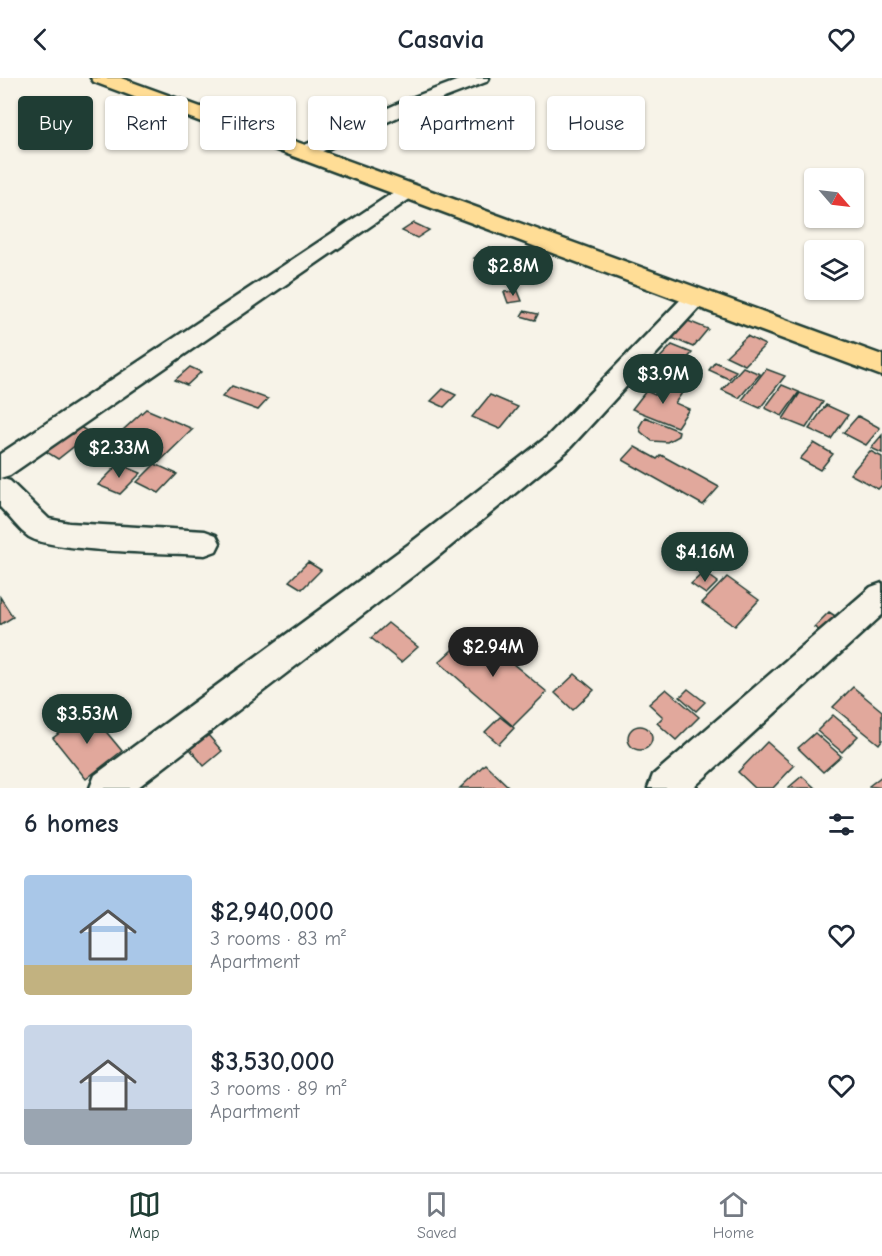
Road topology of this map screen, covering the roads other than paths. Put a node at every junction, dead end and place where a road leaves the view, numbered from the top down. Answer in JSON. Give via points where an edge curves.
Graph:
{"nodes":[{"id":1,"x":101,"y":78,"type":"edge"},
{"id":2,"x":480,"y":78,"type":"edge"},
{"id":3,"x":306,"y":152,"type":"junction"},
{"id":4,"x":407,"y":192,"type":"junction"},
{"id":5,"x":695,"y":298,"type":"junction"},
{"id":6,"x":882,"y":366,"type":"edge"},
{"id":7,"x":0,"y":468,"type":"edge"},
{"id":8,"x":0,"y":489,"type":"edge"},
{"id":9,"x":205,"y":543,"type":"dead end"},
{"id":10,"x":882,"y":596,"type":"edge"},
{"id":11,"x":669,"y":786,"type":"edge"},
{"id":12,"x":108,"y":788,"type":"edge"}],
"edges":[{"from":1,"to":3,"type":"main road"},
{"from":2,"to":3,"type":"street"},
{"from":3,"to":4,"type":"main road"},
{"from":4,"to":5,"type":"main road"},
{"from":4,"to":7,"type":"street"},
{"from":5,"to":6,"type":"main road"},
{"from":5,"to":12,"type":"street","via":[[557,444],[420,553]]},
{"from":8,"to":9,"type":"street","via":[[40,529],[69,535]]},
{"from":10,"to":11,"type":"street"}]}
